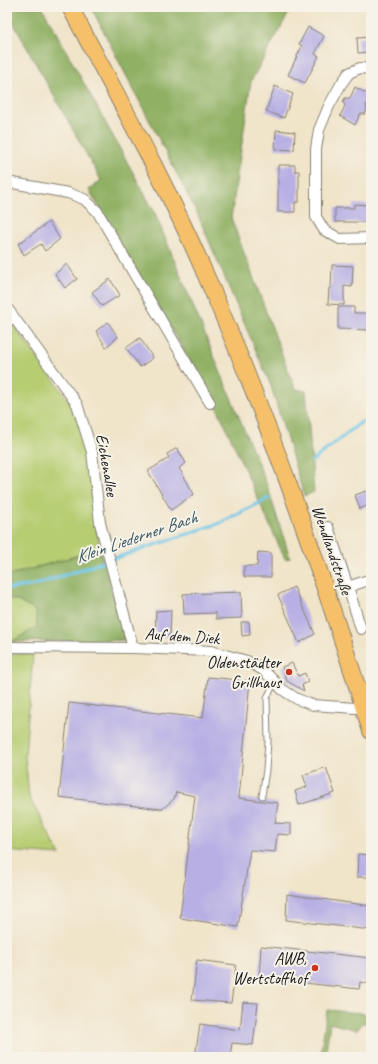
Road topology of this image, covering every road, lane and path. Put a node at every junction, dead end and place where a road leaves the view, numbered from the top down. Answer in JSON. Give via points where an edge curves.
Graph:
{"nodes":[{"id":1,"x":70,"y":7,"type":"edge"},
{"id":2,"x":371,"y":69,"type":"edge"},
{"id":3,"x":7,"y":182,"type":"edge"},
{"id":4,"x":371,"y":238,"type":"edge"},
{"id":5,"x":7,"y":308,"type":"edge"},
{"id":6,"x":210,"y":403,"type":"dead end"},
{"id":7,"x":328,"y":527,"type":"dead end"},
{"id":8,"x":371,"y":579,"type":"edge"},
{"id":9,"x":348,"y":587,"type":"junction"},
{"id":10,"x":360,"y":629,"type":"dead end"},
{"id":11,"x":7,"y":647,"type":"edge"},
{"id":12,"x":133,"y":648,"type":"junction"},
{"id":13,"x":275,"y":682,"type":"junction"},
{"id":14,"x":368,"y":709,"type":"edge"},
{"id":15,"x":371,"y":731,"type":"edge"},
{"id":16,"x":262,"y":796,"type":"dead end"}],
"edges":[{"from":1,"to":14,"type":"main road","name":"Wendlandstraße","via":[[155,168],[246,368]]},
{"from":2,"to":4,"type":"street","via":[[360,68],[349,73],[329,106],[319,130],[316,149],[316,217],[324,230],[340,239]]},
{"from":3,"to":6,"type":"street","via":[[84,198],[97,211]]},
{"from":5,"to":12,"type":"street","name":"Eichenallee","via":[[77,404],[92,452],[100,523]]},
{"from":7,"to":9,"type":"street"},
{"from":8,"to":9,"type":"street"},
{"from":9,"to":10,"type":"street"},
{"from":11,"to":12,"type":"street","name":"Auf dem Diek"},
{"from":12,"to":13,"type":"street","name":"Auf dem Diek","via":[[218,652],[248,661],[263,670]]},
{"from":13,"to":14,"type":"street","name":"Auf dem Diek","via":[[297,699],[313,705]]},
{"from":13,"to":16,"type":"lane","via":[[267,698],[268,748]]},
{"from":14,"to":15,"type":"main road","name":"Wendlandstraße"}]}
